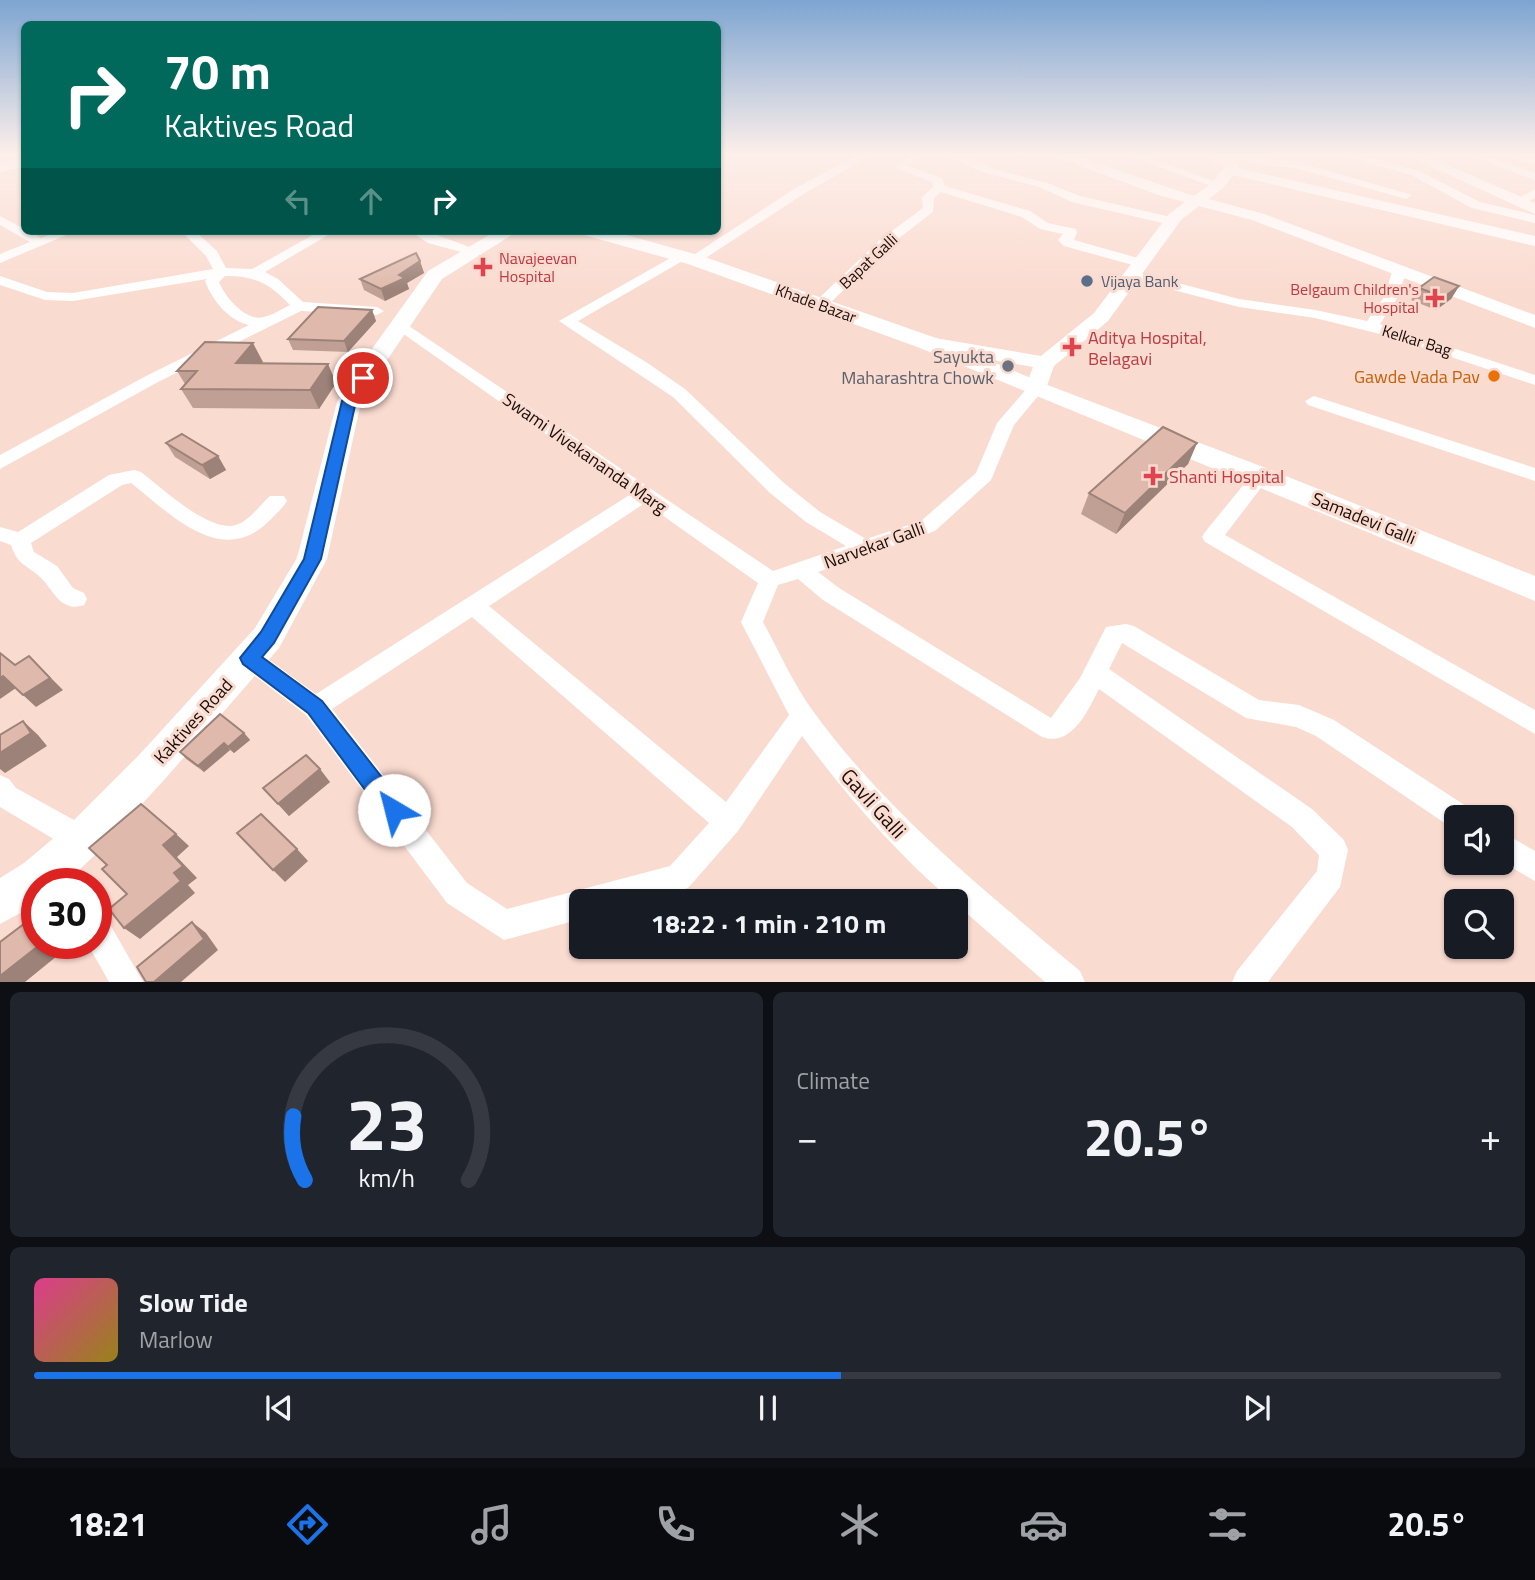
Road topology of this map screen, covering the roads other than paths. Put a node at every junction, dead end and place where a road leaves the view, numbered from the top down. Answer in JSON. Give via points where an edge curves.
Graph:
{"nodes":[{"id":1,"x":787,"y":199,"type":"edge"},
{"id":2,"x":928,"y":199,"type":"edge"},
{"id":3,"x":975,"y":199,"type":"edge"},
{"id":4,"x":1076,"y":199,"type":"edge"},
{"id":5,"x":1187,"y":199,"type":"edge"},
{"id":6,"x":1196,"y":199,"type":"edge"},
{"id":7,"x":1370,"y":199,"type":"edge"},
{"id":8,"x":1464,"y":199,"type":"edge"},
{"id":9,"x":1511,"y":199,"type":"edge"},
{"id":10,"x":1524,"y":199,"type":"edge"},
{"id":11,"x":1193,"y":201,"type":"junction"},
{"id":12,"x":1518,"y":202,"type":"junction"},
{"id":13,"x":1535,"y":209,"type":"edge"},
{"id":14,"x":1535,"y":219,"type":"edge"},
{"id":15,"x":0,"y":220,"type":"edge"},
{"id":16,"x":1171,"y":221,"type":"junction"},
{"id":17,"x":21,"y":232,"type":"edge"},
{"id":18,"x":26,"y":235,"type":"edge"},
{"id":19,"x":60,"y":235,"type":"edge"},
{"id":20,"x":322,"y":235,"type":"edge"},
{"id":21,"x":424,"y":235,"type":"edge"},
{"id":22,"x":503,"y":235,"type":"edge"},
{"id":23,"x":606,"y":235,"type":"edge"},
{"id":24,"x":205,"y":238,"type":"edge"},
{"id":25,"x":1535,"y":241,"type":"edge"},
{"id":26,"x":40,"y":243,"type":"junction"},
{"id":27,"x":476,"y":252,"type":"junction"},
{"id":28,"x":0,"y":258,"type":"edge"},
{"id":29,"x":687,"y":258,"type":"junction"},
{"id":30,"x":1136,"y":269,"type":"junction"},
{"id":31,"x":1399,"y":269,"type":"junction"},
{"id":32,"x":221,"y":272,"type":"junction"},
{"id":33,"x":256,"y":272,"type":"junction"},
{"id":34,"x":0,"y":280,"type":"edge"},
{"id":35,"x":820,"y":305,"type":"junction"},
{"id":36,"x":299,"y":306,"type":"junction"},
{"id":37,"x":389,"y":318,"type":"junction"},
{"id":38,"x":1535,"y":321,"type":"edge"},
{"id":39,"x":264,"y":324,"type":"junction"},
{"id":40,"x":1371,"y":327,"type":"junction"},
{"id":41,"x":928,"y":343,"type":"junction"},
{"id":42,"x":1045,"y":363,"type":"junction"},
{"id":43,"x":1535,"y":380,"type":"edge"},
{"id":44,"x":1036,"y":389,"type":"junction"},
{"id":45,"x":1314,"y":401,"type":"dead end"},
{"id":46,"x":0,"y":463,"type":"edge"},
{"id":47,"x":1261,"y":475,"type":"junction"},
{"id":48,"x":1535,"y":475,"type":"edge"},
{"id":49,"x":645,"y":494,"type":"junction"},
{"id":50,"x":277,"y":500,"type":"dead end"},
{"id":51,"x":10,"y":537,"type":"edge"},
{"id":52,"x":865,"y":548,"type":"junction"},
{"id":53,"x":802,"y":570,"type":"junction"},
{"id":54,"x":771,"y":580,"type":"junction"},
{"id":55,"x":1535,"y":589,"type":"edge"},
{"id":56,"x":76,"y":599,"type":"dead end"},
{"id":57,"x":472,"y":604,"type":"junction"},
{"id":58,"x":249,"y":658,"type":"junction"},
{"id":59,"x":1096,"y":673,"type":"junction"},
{"id":60,"x":315,"y":707,"type":"junction"},
{"id":61,"x":802,"y":716,"type":"junction"},
{"id":62,"x":1535,"y":723,"type":"edge"},
{"id":63,"x":0,"y":788,"type":"edge"},
{"id":64,"x":1444,"y":807,"type":"edge"},
{"id":65,"x":728,"y":822,"type":"junction"},
{"id":66,"x":82,"y":840,"type":"junction"},
{"id":67,"x":1514,"y":854,"type":"edge"},
{"id":68,"x":1535,"y":867,"type":"edge"},
{"id":69,"x":55,"y":868,"type":"edge"},
{"id":70,"x":635,"y":889,"type":"edge"},
{"id":71,"x":21,"y":893,"type":"edge"},
{"id":72,"x":0,"y":904,"type":"edge"},
{"id":73,"x":569,"y":907,"type":"edge"},
{"id":74,"x":112,"y":957,"type":"edge"},
{"id":75,"x":1064,"y":980,"type":"edge"},
{"id":76,"x":127,"y":982,"type":"edge"},
{"id":77,"x":1248,"y":982,"type":"edge"}],
"edges":[{"from":1,"to":29,"type":"street"},
{"from":2,"to":35,"type":"street","name":"Bapat Galli","via":[[929,209],[872,253]]},
{"from":3,"to":30,"type":"street","name":"Kelkar Bag","via":[[1071,232],[1065,240],[1069,243]]},
{"from":4,"to":16,"type":"street"},
{"from":5,"to":11,"type":"street"},
{"from":6,"to":11,"type":"street"},
{"from":7,"to":25,"type":"street"},
{"from":8,"to":14,"type":"street"},
{"from":9,"to":12,"type":"street"},
{"from":10,"to":12,"type":"street"},
{"from":11,"to":16,"type":"street"},
{"from":11,"to":31,"type":"street","via":[[1258,217]]},
{"from":12,"to":13,"type":"street"},
{"from":15,"to":17,"type":"street"},
{"from":16,"to":30,"type":"street"},
{"from":18,"to":26,"type":"street"},
{"from":19,"to":26,"type":"street"},
{"from":20,"to":33,"type":"street"},
{"from":21,"to":27,"type":"street"},
{"from":22,"to":27,"type":"main road","name":"Kaktives Road"},
{"from":23,"to":29,"type":"main road","name":"Khade Bazar"},
{"from":24,"to":32,"type":"street"},
{"from":26,"to":28,"type":"street"},
{"from":27,"to":37,"type":"main road","name":"Kaktives Road","via":[[435,275]]},
{"from":29,"to":35,"type":"main road","name":"Khade Bazar"},
{"from":29,"to":52,"type":"street","via":[[567,321],[679,393],[777,488],[813,517]]},
{"from":30,"to":40,"type":"street","name":"Kelkar Bag","via":[[1239,303]]},
{"from":30,"to":42,"type":"street","via":[[1101,317]]},
{"from":31,"to":38,"type":"street"},
{"from":31,"to":40,"type":"street","via":[[1391,297]]},
{"from":32,"to":33,"type":"street"},
{"from":32,"to":34,"type":"street","via":[[73,297],[45,296]]},
{"from":32,"to":39,"type":"street","via":[[212,281],[216,292],[242,319]]},
{"from":33,"to":36,"type":"street","via":[[276,283]]},
{"from":35,"to":41,"type":"main road","name":"Khade Bazar"},
{"from":36,"to":37,"type":"street"},
{"from":36,"to":39,"type":"street"},
{"from":37,"to":49,"type":"street","name":"Swami Vivekananda Marg"},
{"from":37,"to":58,"type":"main road","name":"Kaktives Road","via":[[349,401],[312,559],[267,638]]},
{"from":39,"to":46,"type":"street","via":[[129,391]]},
{"from":40,"to":43,"type":"street","name":"Kelkar Bag"},
{"from":41,"to":42,"type":"street"},
{"from":41,"to":44,"type":"main road","name":"Khade Bazar"},
{"from":42,"to":44,"type":"street"},
{"from":44,"to":47,"type":"main road","name":"Samadevi Galli"},
{"from":44,"to":52,"type":"street","name":"Narvekar Galli","via":[[1006,423],[984,476],[928,526]]},
{"from":45,"to":48,"type":"street"},
{"from":47,"to":55,"type":"main road","name":"Samadevi Galli"},
{"from":47,"to":62,"type":"street","via":[[1212,537]]},
{"from":49,"to":54,"type":"street","name":"Swami Vivekananda Marg"},
{"from":49,"to":57,"type":"street"},
{"from":50,"to":51,"type":"street","via":[[254,523],[234,533],[201,527],[134,477],[116,480]]},
{"from":51,"to":56,"type":"street","via":[[25,556],[49,572],[65,594]]},
{"from":52,"to":53,"type":"street","name":"Narvekar Galli"},
{"from":53,"to":54,"type":"street","name":"Narvekar Galli"},
{"from":53,"to":59,"type":"street","via":[[831,594],[1042,726],[1055,730],[1064,723]]},
{"from":54,"to":61,"type":"street","name":"Gavli Galli","via":[[752,622]]},
{"from":57,"to":60,"type":"street"},
{"from":57,"to":65,"type":"street"},
{"from":58,"to":60,"type":"street"},
{"from":58,"to":66,"type":"main road","name":"Kaktives Road"},
{"from":59,"to":64,"type":"street","via":[[1114,634],[1126,634],[1255,710],[1299,716],[1325,728]]},
{"from":59,"to":77,"type":"street","via":[[1292,811],[1335,849],[1330,877]]},
{"from":60,"to":73,"type":"street","via":[[457,893],[504,925]]},
{"from":61,"to":65,"type":"street"},
{"from":61,"to":75,"type":"street","name":"Gavli Galli","via":[[849,778],[925,859]]},
{"from":63,"to":66,"type":"street","via":[[7,797]]},
{"from":65,"to":70,"type":"street","via":[[678,878]]},
{"from":66,"to":69,"type":"main road","name":"Kaktives Road"},
{"from":67,"to":68,"type":"street"},
{"from":71,"to":72,"type":"main road","name":"Kaktives Road"},
{"from":74,"to":76,"type":"street"}]}
